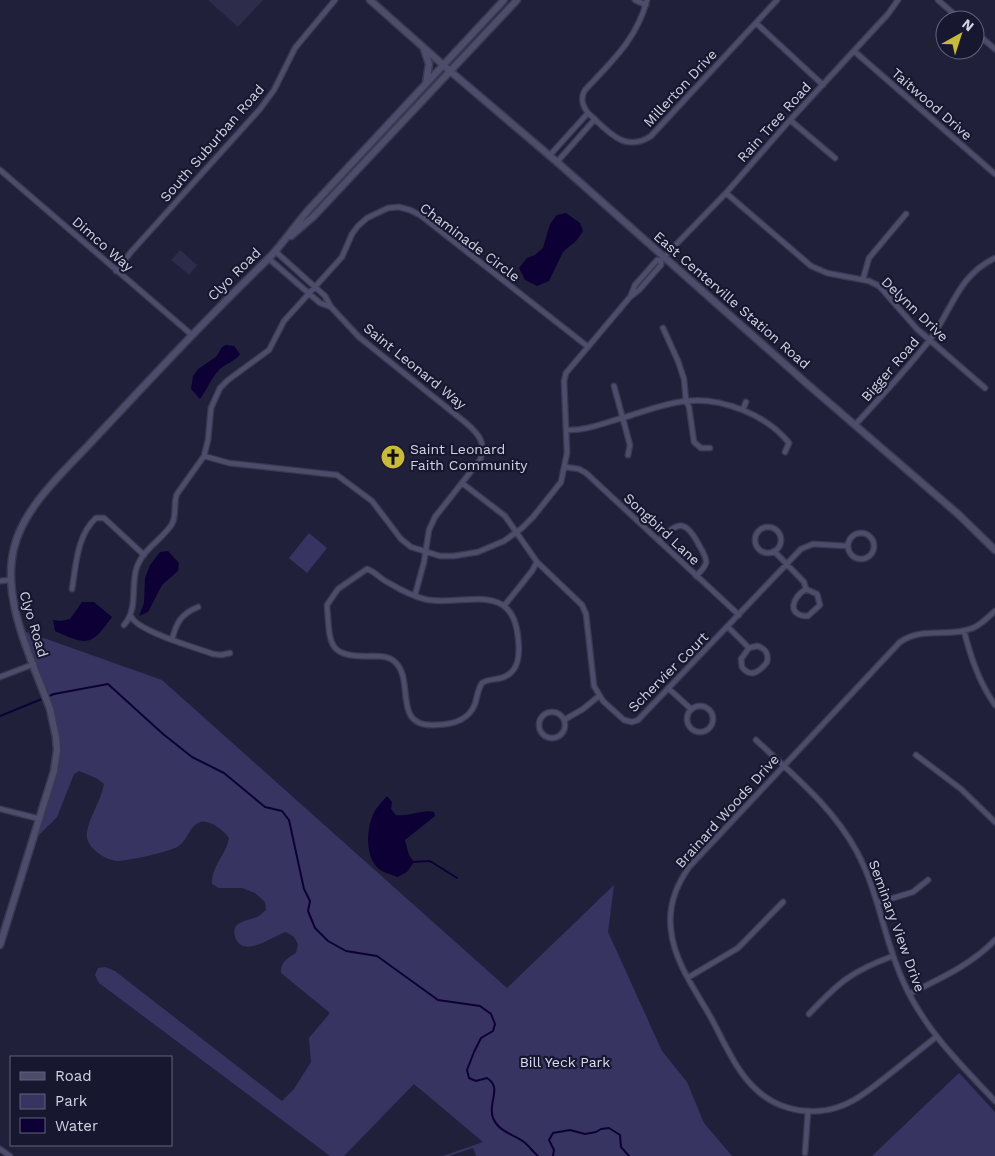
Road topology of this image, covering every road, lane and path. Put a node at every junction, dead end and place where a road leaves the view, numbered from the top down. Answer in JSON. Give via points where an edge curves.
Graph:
{"nodes":[{"id":1,"x":336,"y":0,"type":"edge"},
{"id":2,"x":370,"y":0,"type":"edge"},
{"id":3,"x":504,"y":0,"type":"edge"},
{"id":4,"x":517,"y":0,"type":"edge"},
{"id":5,"x":636,"y":0,"type":"edge"},
{"id":6,"x":777,"y":0,"type":"edge"},
{"id":7,"x":898,"y":0,"type":"edge"},
{"id":8,"x":938,"y":0,"type":"edge"},
{"id":9,"x":646,"y":3,"type":"edge"},
{"id":10,"x":950,"y":10,"type":"edge"},
{"id":11,"x":756,"y":23,"type":"junction"},
{"id":12,"x":985,"y":41,"type":"edge"},
{"id":13,"x":422,"y":47,"type":"junction"},
{"id":14,"x":854,"y":50,"type":"junction"},
{"id":15,"x":995,"y":50,"type":"edge"},
{"id":16,"x":444,"y":65,"type":"junction"},
{"id":17,"x":450,"y":71,"type":"junction"},
{"id":18,"x":426,"y":84,"type":"junction"},
{"id":19,"x":822,"y":85,"type":"junction"},
{"id":20,"x":588,"y":112,"type":"junction"},
{"id":21,"x":596,"y":119,"type":"junction"},
{"id":22,"x":790,"y":120,"type":"junction"},
{"id":23,"x":550,"y":155,"type":"junction"},
{"id":24,"x":835,"y":158,"type":"dead end"},
{"id":25,"x":557,"y":162,"type":"junction"},
{"id":26,"x":0,"y":170,"type":"edge"},
{"id":27,"x":995,"y":174,"type":"edge"},
{"id":28,"x":726,"y":193,"type":"junction"},
{"id":29,"x":906,"y":214,"type":"dead end"},
{"id":30,"x":275,"y":251,"type":"junction"},
{"id":31,"x":268,"y":258,"type":"junction"},
{"id":32,"x":662,"y":258,"type":"junction"},
{"id":33,"x":995,"y":258,"type":"edge"},
{"id":34,"x":116,"y":270,"type":"junction"},
{"id":35,"x":863,"y":279,"type":"junction"},
{"id":36,"x":315,"y":287,"type":"junction"},
{"id":37,"x":309,"y":293,"type":"junction"},
{"id":38,"x":331,"y":306,"type":"junction"},
{"id":39,"x":662,"y":328,"type":"dead end"},
{"id":40,"x":192,"y":335,"type":"junction"},
{"id":41,"x":930,"y":340,"type":"junction"},
{"id":42,"x":588,"y":346,"type":"junction"},
{"id":43,"x":614,"y":386,"type":"dead end"},
{"id":44,"x":985,"y":388,"type":"dead end"},
{"id":45,"x":686,"y":401,"type":"junction"},
{"id":46,"x":746,"y":402,"type":"dead end"},
{"id":47,"x":744,"y":409,"type":"junction"},
{"id":48,"x":622,"y":418,"type":"junction"},
{"id":49,"x":856,"y":426,"type":"junction"},
{"id":50,"x":566,"y":430,"type":"junction"},
{"id":51,"x":710,"y":448,"type":"dead end"},
{"id":52,"x":785,"y":452,"type":"dead end"},
{"id":53,"x":628,"y":455,"type":"dead end"},
{"id":54,"x":204,"y":456,"type":"junction"},
{"id":55,"x":565,"y":467,"type":"junction"},
{"id":56,"x":462,"y":483,"type":"junction"},
{"id":57,"x":515,"y":533,"type":"junction"},
{"id":58,"x":659,"y":542,"type":"junction"},
{"id":59,"x":848,"y":546,"type":"junction"},
{"id":60,"x":995,"y":550,"type":"edge"},
{"id":61,"x":774,"y":551,"type":"junction"},
{"id":62,"x":424,"y":552,"type":"junction"},
{"id":63,"x":144,"y":555,"type":"junction"},
{"id":64,"x":537,"y":562,"type":"junction"},
{"id":65,"x":786,"y":565,"type":"junction"},
{"id":66,"x":696,"y":576,"type":"junction"},
{"id":67,"x":10,"y":580,"type":"junction"},
{"id":68,"x":0,"y":581,"type":"edge"},
{"id":69,"x":72,"y":589,"type":"dead end"},
{"id":70,"x":806,"y":589,"type":"junction"},
{"id":71,"x":415,"y":595,"type":"junction"},
{"id":72,"x":504,"y":606,"type":"junction"},
{"id":73,"x":198,"y":607,"type":"dead end"},
{"id":74,"x":995,"y":610,"type":"edge"},
{"id":75,"x":739,"y":615,"type":"junction"},
{"id":76,"x":131,"y":616,"type":"junction"},
{"id":77,"x":124,"y":625,"type":"dead end"},
{"id":78,"x":728,"y":628,"type":"junction"},
{"id":79,"x":964,"y":631,"type":"junction"},
{"id":80,"x":172,"y":640,"type":"junction"},
{"id":81,"x":749,"y":648,"type":"junction"},
{"id":82,"x":230,"y":653,"type":"dead end"},
{"id":83,"x":34,"y":664,"type":"junction"},
{"id":84,"x":0,"y":676,"type":"edge"},
{"id":85,"x":668,"y":688,"type":"junction"},
{"id":86,"x":599,"y":696,"type":"junction"},
{"id":87,"x":995,"y":706,"type":"edge"},
{"id":88,"x":691,"y":709,"type":"junction"},
{"id":89,"x":564,"y":720,"type":"junction"},
{"id":90,"x":756,"y":740,"type":"dead end"},
{"id":91,"x":916,"y":755,"type":"dead end"},
{"id":92,"x":784,"y":766,"type":"junction"},
{"id":93,"x":0,"y":809,"type":"edge"},
{"id":94,"x":40,"y":819,"type":"junction"},
{"id":95,"x":995,"y":822,"type":"edge"},
{"id":96,"x":928,"y":880,"type":"dead end"},
{"id":97,"x":783,"y":902,"type":"dead end"},
{"id":98,"x":877,"y":903,"type":"junction"},
{"id":99,"x":995,"y":940,"type":"edge"},
{"id":100,"x":0,"y":945,"type":"edge"},
{"id":101,"x":893,"y":956,"type":"junction"},
{"id":102,"x":689,"y":978,"type":"junction"},
{"id":103,"x":909,"y":994,"type":"junction"},
{"id":104,"x":809,"y":1014,"type":"dead end"},
{"id":105,"x":936,"y":1037,"type":"junction"},
{"id":106,"x":995,"y":1101,"type":"edge"},
{"id":107,"x":808,"y":1111,"type":"junction"},
{"id":108,"x":0,"y":1149,"type":"edge"},
{"id":109,"x":805,"y":1153,"type":"dead end"},
{"id":110,"x":10,"y":1156,"type":"edge"}],
"edges":[{"from":1,"to":34,"type":"street","name":"South Suburban Road","via":[[295,48],[260,110]]},
{"from":2,"to":13,"type":"street","name":"East Centerville Station Road"},
{"from":3,"to":16,"type":"street","name":"Clyo Road"},
{"from":4,"to":17,"type":"street","name":"Clyo Road"},
{"from":5,"to":9,"type":"street"},
{"from":6,"to":11,"type":"street","name":"Millerton Drive"},
{"from":7,"to":14,"type":"street","name":"Rain Tree Road"},
{"from":8,"to":10,"type":"street"},
{"from":9,"to":20,"type":"street","via":[[626,46],[582,94],[582,103]]},
{"from":11,"to":19,"type":"street"},
{"from":11,"to":21,"type":"street","name":"Millerton Drive","via":[[644,141],[634,144],[622,141]]},
{"from":12,"to":15,"type":"street"},
{"from":13,"to":16,"type":"street","name":"East Centerville Station Road"},
{"from":13,"to":18,"type":"street","via":[[429,64]]},
{"from":14,"to":19,"type":"street","name":"Rain Tree Road"},
{"from":14,"to":27,"type":"street","name":"Taitwood Drive"},
{"from":16,"to":17,"type":"street","name":"East Centerville Station Road"},
{"from":16,"to":18,"type":"street","name":"Clyo Road"},
{"from":17,"to":23,"type":"street","name":"East Centerville Station Road"},
{"from":17,"to":30,"type":"street","name":"Clyo Road","via":[[314,216]]},
{"from":18,"to":30,"type":"street","name":"Clyo Road","via":[[308,210]]},
{"from":19,"to":22,"type":"street","name":"Rain Tree Road"},
{"from":20,"to":21,"type":"street","name":"Millerton Drive"},
{"from":20,"to":23,"type":"street"},
{"from":21,"to":25,"type":"street"},
{"from":22,"to":24,"type":"street"},
{"from":22,"to":28,"type":"street","name":"Rain Tree Road"},
{"from":23,"to":25,"type":"street","name":"East Centerville Station Road"},
{"from":25,"to":32,"type":"street","name":"East Centerville Station Road"},
{"from":26,"to":34,"type":"street","name":"Dimco Way"},
{"from":28,"to":32,"type":"street","name":"Rain Tree Road"},
{"from":28,"to":35,"type":"street","name":"Delynn Drive","via":[[811,266],[827,273]]},
{"from":29,"to":35,"type":"street","via":[[872,253]]},
{"from":30,"to":31,"type":"street","name":"Clyo Road"},
{"from":30,"to":36,"type":"street","name":"Saint Leonard Way"},
{"from":31,"to":37,"type":"street","name":"Saint Leonard Way"},
{"from":31,"to":40,"type":"street","name":"Clyo Road"},
{"from":32,"to":42,"type":"street","name":"Rain Tree Road","via":[[661,265],[640,290],[630,297]]},
{"from":32,"to":49,"type":"street","name":"East Centerville Station Road"},
{"from":33,"to":41,"type":"street","name":"Bigger Road","via":[[967,279]]},
{"from":34,"to":40,"type":"street","name":"Dimco Way"},
{"from":35,"to":41,"type":"street","name":"Delynn Drive","via":[[879,286]]},
{"from":36,"to":37,"type":"street","name":"Chaminade Circle"},
{"from":36,"to":38,"type":"street","name":"Saint Leonard Way"},
{"from":36,"to":42,"type":"street","name":"Chaminade Circle","via":[[342,258],[358,226],[378,211],[399,207],[426,219]]},
{"from":37,"to":38,"type":"street","name":"Saint Leonard Way","via":[[320,303]]},
{"from":37,"to":54,"type":"street","name":"Chaminade Circle","via":[[284,322],[269,350],[220,388],[211,408]]},
{"from":38,"to":56,"type":"street","name":"Saint Leonard Way","via":[[359,337],[476,432],[483,444],[483,454]]},
{"from":39,"to":45,"type":"street","via":[[684,378]]},
{"from":40,"to":67,"type":"street","name":"Clyo Road","via":[[32,508],[14,546]]},
{"from":41,"to":44,"type":"street","name":"Delynn Drive"},
{"from":41,"to":49,"type":"street","name":"Bigger Road"},
{"from":42,"to":50,"type":"street","name":"Rain Tree Road","via":[[570,367],[564,381]]},
{"from":43,"to":48,"type":"street"},
{"from":45,"to":47,"type":"street"},
{"from":45,"to":48,"type":"street"},
{"from":45,"to":51,"type":"street","via":[[694,442],[701,448]]},
{"from":46,"to":47,"type":"street"},
{"from":47,"to":52,"type":"street","via":[[790,442]]},
{"from":48,"to":50,"type":"street","via":[[585,429]]},
{"from":48,"to":53,"type":"street","via":[[630,445]]},
{"from":49,"to":60,"type":"street","name":"East Centerville Station Road"},
{"from":50,"to":55,"type":"street","name":"Rain Tree Road"},
{"from":54,"to":62,"type":"street","via":[[229,463],[337,475],[372,501],[401,539]]},
{"from":54,"to":63,"type":"street","name":"Chaminade Circle","via":[[174,499],[171,525]]},
{"from":55,"to":57,"type":"street","name":"Rain Tree Road","via":[[561,482],[553,493]]},
{"from":55,"to":58,"type":"street","name":"Songbird Lane","via":[[586,473]]},
{"from":56,"to":57,"type":"street","via":[[505,516]]},
{"from":56,"to":62,"type":"street","via":[[434,517]]},
{"from":57,"to":62,"type":"street","name":"Rain Tree Road","via":[[478,552],[447,556]]},
{"from":57,"to":64,"type":"street"},
{"from":58,"to":66,"type":"street","name":"Songbird Lane"},
{"from":58,"to":66,"type":"street","via":[[675,527],[690,529],[706,559],[705,566]]},
{"from":59,"to":59,"type":"street","via":[[851,554],[858,558],[870,556],[874,549],[873,541],[864,534],[854,536]]},
{"from":59,"to":65,"type":"street","name":"Schervier Court","via":[[809,545]]},
{"from":61,"to":61,"type":"street","via":[[780,543],[779,532],[772,527],[765,528],[756,536],[755,545],[763,553]]},
{"from":61,"to":65,"type":"street"},
{"from":62,"to":71,"type":"street"},
{"from":63,"to":69,"type":"street","via":[[104,518],[96,518],[81,542]]},
{"from":63,"to":76,"type":"street","name":"Chaminade Circle","via":[[136,571]]},
{"from":64,"to":72,"type":"street"},
{"from":64,"to":86,"type":"street","via":[[585,610],[593,680]]},
{"from":65,"to":70,"type":"street","via":[[804,582]]},
{"from":65,"to":75,"type":"street","name":"Schervier Court"},
{"from":66,"to":75,"type":"street","name":"Songbird Lane"},
{"from":67,"to":68,"type":"street"},
{"from":67,"to":83,"type":"street","name":"Clyo Road","via":[[16,617]]},
{"from":70,"to":70,"type":"street","via":[[793,605],[803,616],[808,616],[820,605],[816,594]]},
{"from":71,"to":72,"type":"street","via":[[429,600],[486,599]]},
{"from":71,"to":72,"type":"street","via":[[387,583],[367,569],[330,599],[327,605],[329,625],[331,641],[342,654],[350,657],[381,656],[399,666],[407,710],[417,722],[428,725],[462,720],[474,707],[482,682],[506,676],[514,670],[518,660],[518,637],[515,623]]},
{"from":73,"to":80,"type":"street","via":[[180,618]]},
{"from":74,"to":79,"type":"street","name":"Brainard Woods Drive","via":[[978,625]]},
{"from":75,"to":78,"type":"street","name":"Schervier Court"},
{"from":76,"to":77,"type":"street","name":"Chaminade Circle"},
{"from":76,"to":80,"type":"street","via":[[134,622]]},
{"from":78,"to":81,"type":"street"},
{"from":78,"to":85,"type":"street","name":"Schervier Court"},
{"from":79,"to":87,"type":"street","via":[[975,669]]},
{"from":79,"to":92,"type":"street","name":"Brainard Woods Drive","via":[[921,633],[900,642]]},
{"from":80,"to":82,"type":"street","via":[[214,654]]},
{"from":81,"to":81,"type":"street","via":[[741,664],[744,670],[754,673],[765,664],[767,655],[760,647]]},
{"from":83,"to":84,"type":"street"},
{"from":83,"to":94,"type":"street","name":"Clyo Road","via":[[56,736],[56,761]]},
{"from":85,"to":86,"type":"street","name":"Schervier Court","via":[[636,722],[624,720]]},
{"from":85,"to":88,"type":"street"},
{"from":86,"to":89,"type":"street"},
{"from":88,"to":88,"type":"street","via":[[689,726],[697,732],[704,732],[714,722],[712,712],[702,706]]},
{"from":89,"to":89,"type":"street","via":[[556,713],[548,713],[539,723],[545,736],[552,738],[559,736],[565,727]]},
{"from":90,"to":92,"type":"street","name":"Seminary View Drive"},
{"from":91,"to":95,"type":"street","via":[[961,789]]},
{"from":92,"to":98,"type":"street","name":"Seminary View Drive","via":[[821,802],[844,831],[862,863]]},
{"from":92,"to":102,"type":"street","name":"Brainard Woods Drive","via":[[690,866],[680,882],[671,909],[671,931],[675,950]]},
{"from":93,"to":94,"type":"street"},
{"from":94,"to":100,"type":"street","name":"Clyo Road"},
{"from":96,"to":98,"type":"street","via":[[913,892]]},
{"from":97,"to":102,"type":"street","via":[[738,948]]},
{"from":98,"to":101,"type":"street","name":"Seminary View Drive"},
{"from":99,"to":103,"type":"street","via":[[959,969]]},
{"from":101,"to":103,"type":"street","name":"Seminary View Drive"},
{"from":101,"to":104,"type":"street","via":[[847,977]]},
{"from":102,"to":107,"type":"street","name":"Brainard Woods Drive","via":[[740,1070],[753,1086],[785,1107]]},
{"from":103,"to":105,"type":"street","name":"Seminary View Drive"},
{"from":105,"to":106,"type":"street","name":"Seminary View Drive"},
{"from":105,"to":107,"type":"street","name":"Brainard Woods Drive","via":[[857,1099],[830,1110]]},
{"from":107,"to":109,"type":"street"},
{"from":108,"to":110,"type":"street"}]}
